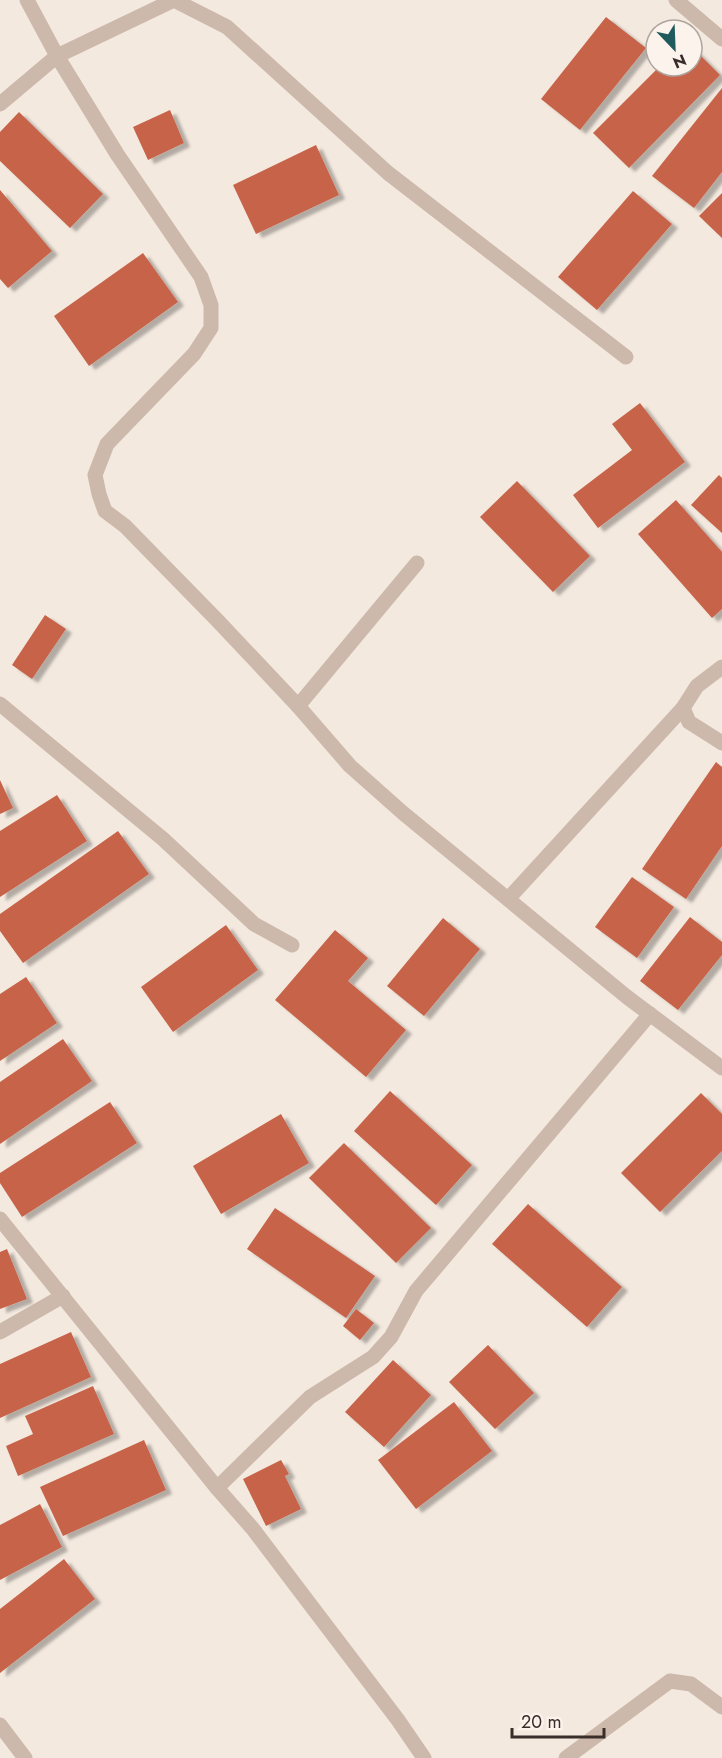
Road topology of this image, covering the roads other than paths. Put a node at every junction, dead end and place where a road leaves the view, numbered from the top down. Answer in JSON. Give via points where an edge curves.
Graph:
{"nodes":[{"id":1,"x":27,"y":0,"type":"edge"},
{"id":2,"x":676,"y":0,"type":"edge"},
{"id":3,"x":722,"y":39,"type":"edge"},
{"id":4,"x":57,"y":56,"type":"junction"},
{"id":5,"x":0,"y":104,"type":"edge"},
{"id":6,"x":626,"y":357,"type":"dead end"},
{"id":7,"x":417,"y":563,"type":"dead end"},
{"id":8,"x":722,"y":667,"type":"edge"},
{"id":9,"x":0,"y":704,"type":"edge"},
{"id":10,"x":298,"y":706,"type":"junction"},
{"id":11,"x":683,"y":708,"type":"junction"},
{"id":12,"x":722,"y":743,"type":"edge"},
{"id":13,"x":508,"y":899,"type":"junction"},
{"id":14,"x":292,"y":945,"type":"dead end"},
{"id":15,"x":650,"y":1014,"type":"junction"},
{"id":16,"x":722,"y":1068,"type":"edge"},
{"id":17,"x":0,"y":1219,"type":"edge"},
{"id":18,"x":63,"y":1296,"type":"junction"},
{"id":19,"x":0,"y":1332,"type":"edge"},
{"id":20,"x":217,"y":1488,"type":"junction"},
{"id":21,"x":722,"y":1707,"type":"edge"},
{"id":22,"x":0,"y":1725,"type":"edge"},
{"id":23,"x":25,"y":1758,"type":"edge"},
{"id":24,"x":424,"y":1758,"type":"edge"},
{"id":25,"x":566,"y":1758,"type":"edge"}],
"edges":[{"from":1,"to":4,"type":"street"},
{"from":2,"to":3,"type":"street"},
{"from":4,"to":5,"type":"street"},
{"from":4,"to":6,"type":"street","via":[[174,0],[227,27],[388,173]]},
{"from":4,"to":10,"type":"street","via":[[117,154],[201,277],[211,305],[211,328],[194,354],[107,444],[95,475],[105,511],[125,526]]},
{"from":7,"to":10,"type":"street"},
{"from":8,"to":11,"type":"street","via":[[697,686]]},
{"from":9,"to":14,"type":"street","via":[[163,839],[254,924]]},
{"from":10,"to":13,"type":"street","via":[[350,766]]},
{"from":11,"to":12,"type":"street","via":[[689,722]]},
{"from":11,"to":13,"type":"street"},
{"from":13,"to":15,"type":"street"},
{"from":15,"to":16,"type":"street"},
{"from":15,"to":20,"type":"street","via":[[428,1275],[404,1309],[391,1337],[373,1357],[310,1397]]},
{"from":17,"to":18,"type":"street"},
{"from":18,"to":19,"type":"street"},
{"from":18,"to":20,"type":"street"},
{"from":20,"to":24,"type":"street","via":[[267,1547]]},
{"from":21,"to":25,"type":"street","via":[[691,1684],[670,1681]]},
{"from":22,"to":23,"type":"street"}]}
